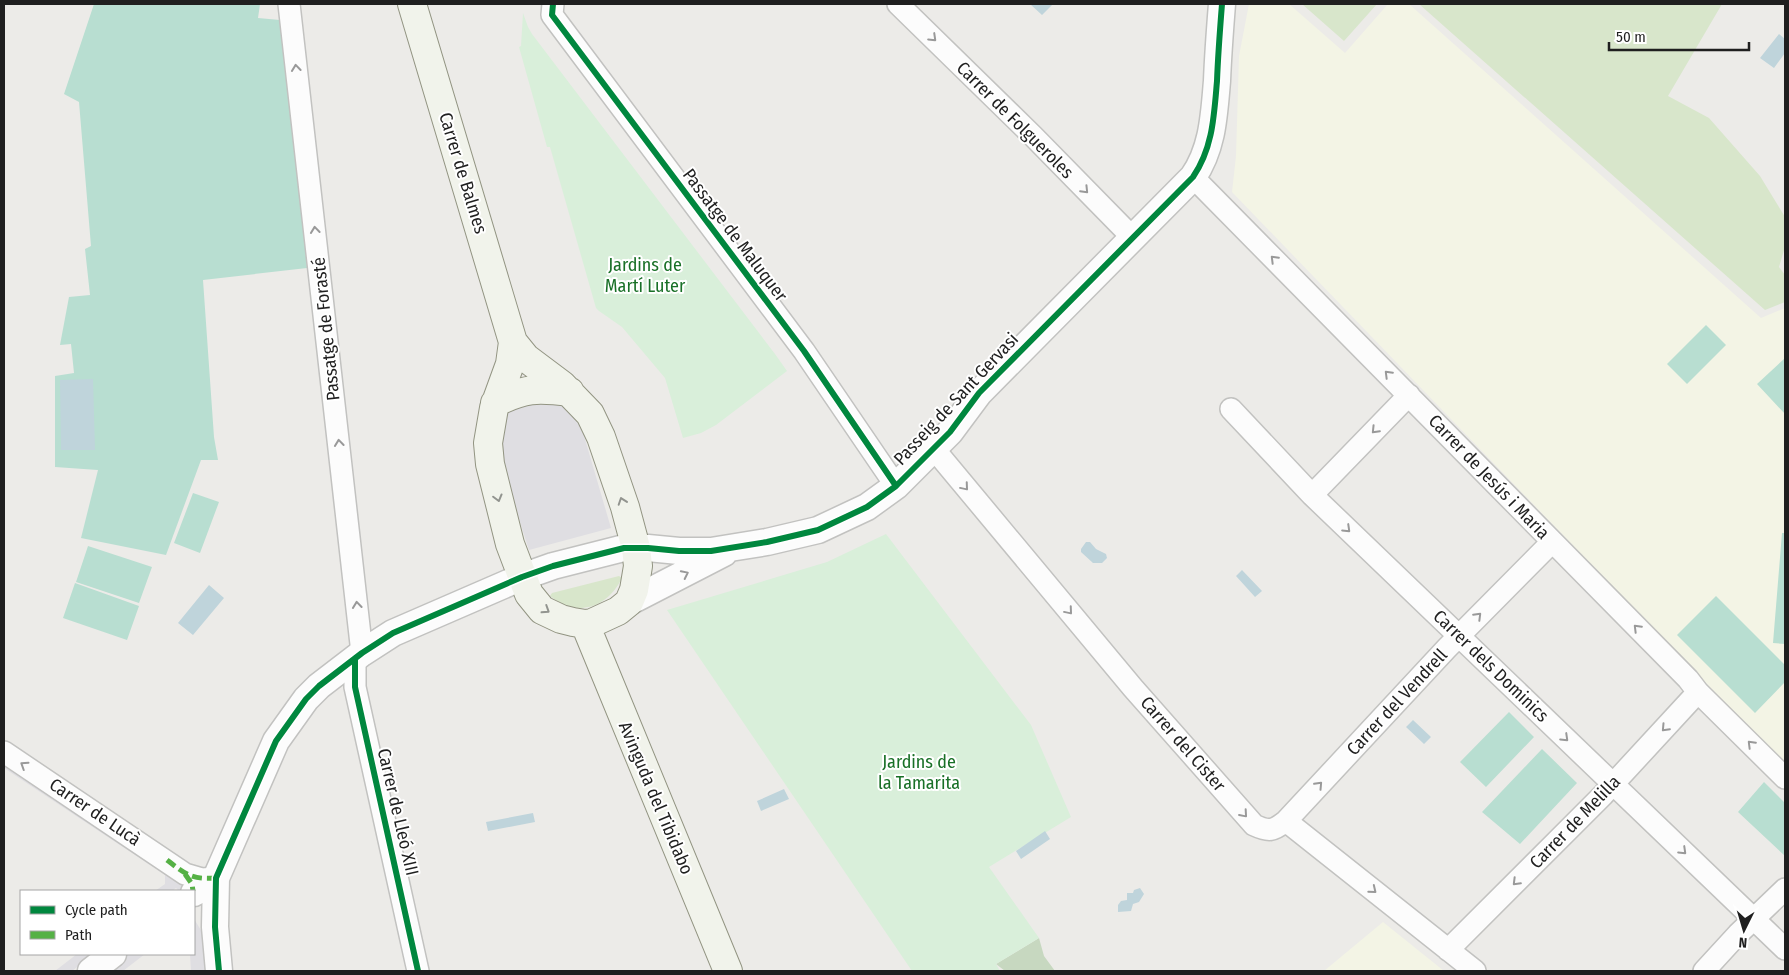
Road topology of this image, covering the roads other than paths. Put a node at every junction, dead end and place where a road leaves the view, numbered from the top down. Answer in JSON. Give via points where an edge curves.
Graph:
{"nodes":[{"id":1,"x":289,"y":4,"type":"edge"},
{"id":2,"x":412,"y":4,"type":"edge"},
{"id":3,"x":553,"y":4,"type":"edge"},
{"id":4,"x":898,"y":4,"type":"edge"},
{"id":5,"x":1217,"y":8,"type":"edge"},
{"id":6,"x":1193,"y":177,"type":"junction"},
{"id":7,"x":1132,"y":237,"type":"junction"},
{"id":8,"x":513,"y":342,"type":"junction"},
{"id":9,"x":570,"y":392,"type":"junction"},
{"id":10,"x":1409,"y":395,"type":"junction"},
{"id":11,"x":495,"y":403,"type":"junction"},
{"id":12,"x":1231,"y":409,"type":"dead end"},
{"id":13,"x":934,"y":449,"type":"junction"},
{"id":14,"x":896,"y":486,"type":"junction"},
{"id":15,"x":1312,"y":495,"type":"junction"},
{"id":16,"x":1552,"y":542,"type":"junction"},
{"id":17,"x":636,"y":548,"type":"junction"},
{"id":18,"x":731,"y":549,"type":"junction"},
{"id":19,"x":522,"y":577,"type":"junction"},
{"id":20,"x":629,"y":602,"type":"junction"},
{"id":21,"x":585,"y":624,"type":"junction"},
{"id":22,"x":1459,"y":635,"type":"junction"},
{"id":23,"x":358,"y":656,"type":"junction"},
{"id":24,"x":1698,"y":692,"type":"junction"},
{"id":25,"x":4,"y":752,"type":"edge"},
{"id":26,"x":1785,"y":778,"type":"edge"},
{"id":27,"x":1613,"y":783,"type":"junction"},
{"id":28,"x":1286,"y":821,"type":"junction"},
{"id":29,"x":216,"y":878,"type":"junction"},
{"id":30,"x":190,"y":886,"type":"edge"},
{"id":31,"x":1785,"y":889,"type":"edge"},
{"id":32,"x":195,"y":909,"type":"edge"},
{"id":33,"x":1754,"y":918,"type":"junction"},
{"id":34,"x":215,"y":927,"type":"junction"},
{"id":35,"x":1785,"y":949,"type":"edge"},
{"id":36,"x":1448,"y":950,"type":"junction"},
{"id":37,"x":112,"y":955,"type":"edge"},
{"id":38,"x":91,"y":971,"type":"edge"},
{"id":39,"x":219,"y":971,"type":"edge"},
{"id":40,"x":418,"y":971,"type":"edge"},
{"id":41,"x":728,"y":971,"type":"edge"},
{"id":42,"x":1475,"y":971,"type":"edge"},
{"id":43,"x":1704,"y":971,"type":"edge"}],
"edges":[{"from":23,"to":1,"type":"street","name":"Passatge de Forasté","one_way":true},
{"from":2,"to":8,"type":"main road","name":"Carrer de Balmes"},
{"from":3,"to":14,"type":"street","name":"Passatge de Maluquer","via":[[552,14],[804,351]]},
{"from":4,"to":7,"type":"street","name":"Carrer de Folgueroles","one_way":true},
{"from":5,"to":6,"type":"street","name":"Passeig de Sant Gervasi","via":[[1213,127],[1207,151]]},
{"from":6,"to":7,"type":"street","name":"Passeig de Sant Gervasi"},
{"from":10,"to":6,"type":"street","name":"Carrer de Jesús i Maria","one_way":true},
{"from":7,"to":13,"type":"street","name":"Passeig de Sant Gervasi","via":[[979,393]]},
{"from":8,"to":9,"type":"main road","via":[[526,358]]},
{"from":8,"to":11,"type":"main road","via":[[510,364]]},
{"from":9,"to":11,"type":"main road","via":[[525,390]]},
{"from":17,"to":9,"type":"main road","one_way":true,"via":[[600,437],[590,414]]},
{"from":10,"to":15,"type":"street","one_way":true},
{"from":10,"to":16,"type":"street","name":"Carrer de Jesús i Maria"},
{"from":11,"to":19,"type":"main road","one_way":true,"via":[[488,443],[490,464],[510,544]]},
{"from":12,"to":15,"type":"street","name":"Carrer dels Dominics"},
{"from":13,"to":14,"type":"street","name":"Passeig de Sant Gervasi"},
{"from":13,"to":28,"type":"street","name":"Carrer del Cister","one_way":true,"via":[[1133,688],[1254,825],[1275,829]]},
{"from":14,"to":18,"type":"street","name":"Passeig de Sant Gervasi","via":[[867,507],[818,530]]},
{"from":15,"to":22,"type":"street","name":"Carrer dels Dominics","one_way":true},
{"from":22,"to":16,"type":"street","name":"Carrer del Vendrell","one_way":true},
{"from":24,"to":16,"type":"street","name":"Carrer de Jesús i Maria","one_way":true},
{"from":17,"to":18,"type":"street","name":"Passeig de Sant Gervasi","via":[[678,551]]},
{"from":17,"to":19,"type":"street","name":"Passeig de Sant Gervasi","via":[[553,566]]},
{"from":17,"to":20,"type":"main road","via":[[638,566]]},
{"from":20,"to":18,"type":"street","one_way":true},
{"from":19,"to":21,"type":"main road","one_way":true,"via":[[529,594],[542,610],[561,619]]},
{"from":19,"to":23,"type":"street","name":"Passeig de Sant Gervasi","via":[[393,633]]},
{"from":20,"to":21,"type":"main road","via":[[602,620]]},
{"from":21,"to":41,"type":"main road","name":"Avinguda del Tibidabo"},
{"from":22,"to":27,"type":"street","name":"Carrer dels Dominics","one_way":true},
{"from":28,"to":22,"type":"street","name":"Carrer del Vendrell","one_way":true},
{"from":23,"to":29,"type":"street","name":"Passeig de Sant Gervasi","via":[[306,699],[276,741]]},
{"from":23,"to":40,"type":"street","name":"Carrer de Lleó XIII","via":[[355,687]]},
{"from":26,"to":24,"type":"street","name":"Carrer de Jesús i Maria","one_way":true},
{"from":24,"to":27,"type":"street","name":"Carrer de Melilla","one_way":true},
{"from":30,"to":25,"type":"street","name":"Carrer de Lucà","one_way":true},
{"from":27,"to":33,"type":"street","name":"Carrer dels Dominics","one_way":true},
{"from":27,"to":36,"type":"street","name":"Carrer de Melilla","one_way":true},
{"from":28,"to":36,"type":"street","one_way":true},
{"from":29,"to":30,"type":"street"},
{"from":29,"to":34,"type":"street","name":"Passeig de Sant Gervasi"},
{"from":31,"to":33,"type":"street"},
{"from":32,"to":34,"type":"street","via":[[207,916]]},
{"from":33,"to":35,"type":"street","name":"Carrer dels Dominics"},
{"from":33,"to":43,"type":"street"},
{"from":34,"to":39,"type":"street","name":"Passeig de Sant Gervasi"},
{"from":36,"to":42,"type":"street"},
{"from":37,"to":38,"type":"street"}]}
